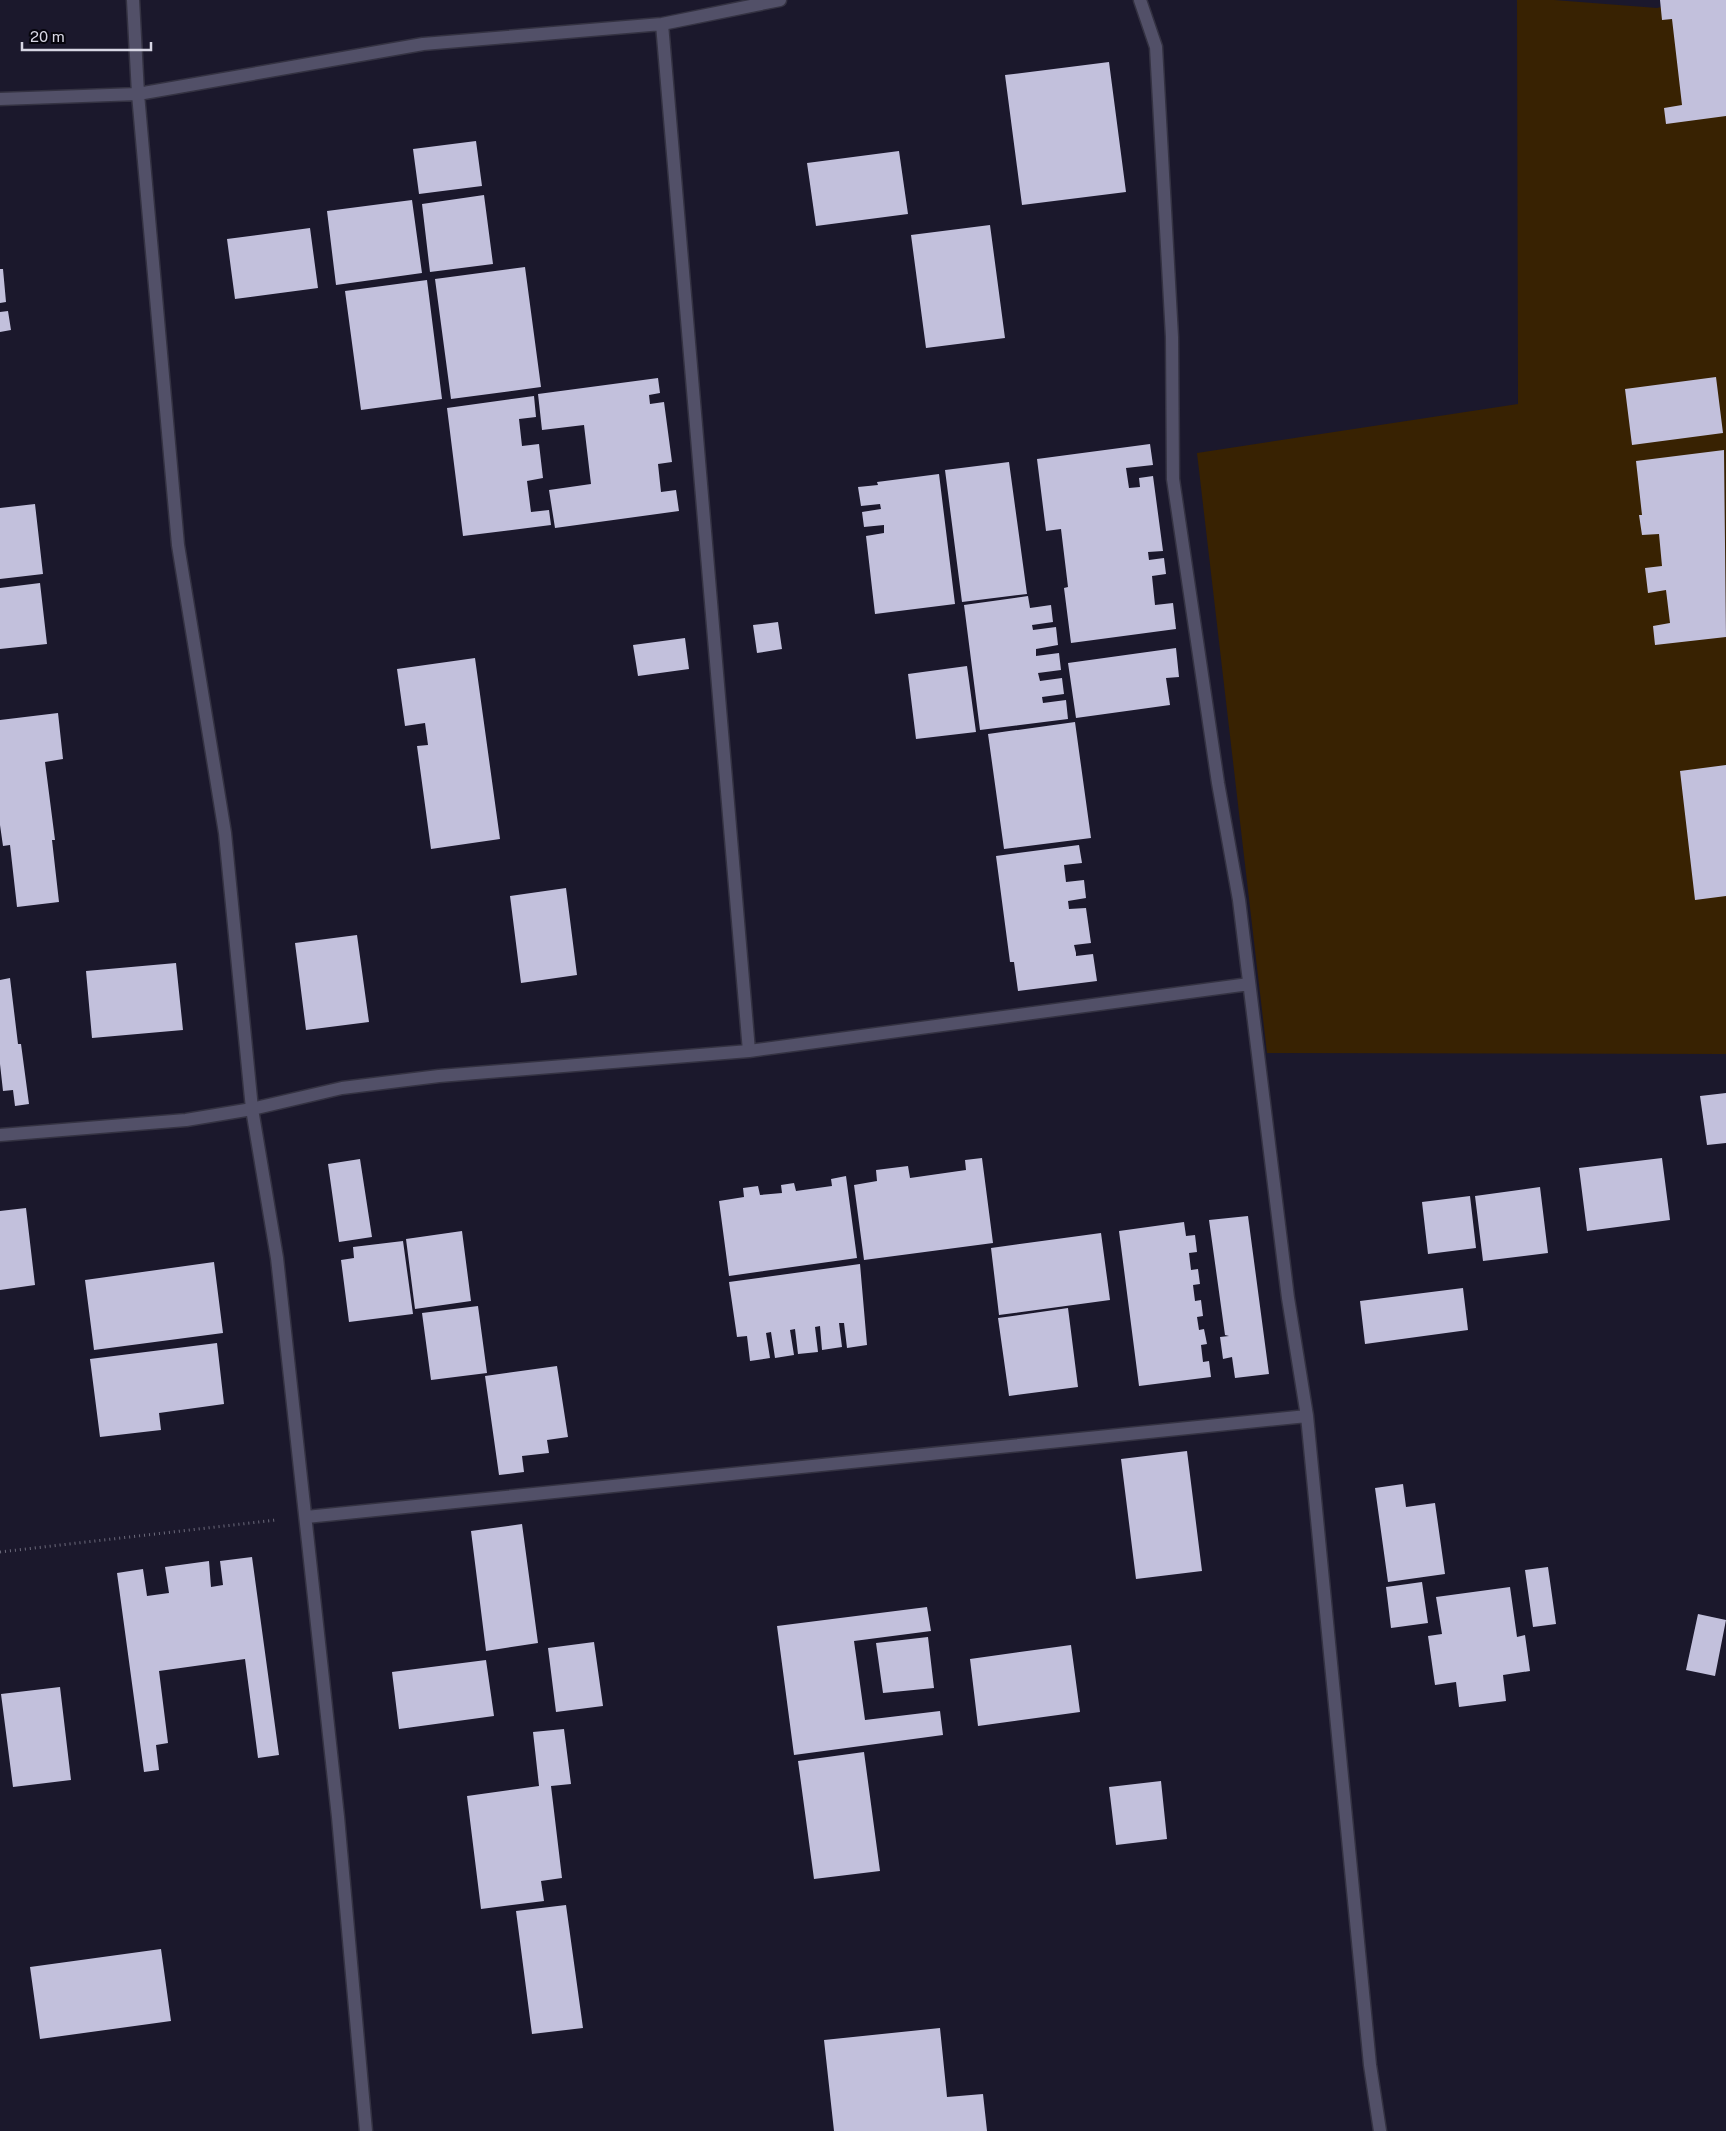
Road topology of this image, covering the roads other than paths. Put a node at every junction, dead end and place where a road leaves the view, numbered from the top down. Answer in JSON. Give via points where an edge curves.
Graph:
{"nodes":[{"id":1,"x":133,"y":0,"type":"edge"},
{"id":2,"x":780,"y":0,"type":"edge"},
{"id":3,"x":1140,"y":0,"type":"edge"},
{"id":4,"x":662,"y":24,"type":"junction"},
{"id":5,"x":138,"y":94,"type":"junction"},
{"id":6,"x":0,"y":99,"type":"edge"},
{"id":7,"x":1249,"y":984,"type":"junction"},
{"id":8,"x":749,"y":1050,"type":"junction"},
{"id":9,"x":252,"y":1109,"type":"junction"},
{"id":10,"x":0,"y":1135,"type":"edge"},
{"id":11,"x":1307,"y":1416,"type":"junction"},
{"id":12,"x":306,"y":1517,"type":"junction"},
{"id":13,"x":366,"y":2131,"type":"edge"},
{"id":14,"x":1380,"y":2131,"type":"edge"}],
"edges":[{"from":1,"to":5,"type":"street"},
{"from":2,"to":4,"type":"street"},
{"from":3,"to":7,"type":"street","via":[[1156,47],[1172,337],[1173,479],[1218,783],[1239,900]]},
{"from":4,"to":5,"type":"street","via":[[424,44]]},
{"from":4,"to":8,"type":"street"},
{"from":5,"to":6,"type":"street"},
{"from":5,"to":9,"type":"street","via":[[178,545],[225,833]]},
{"from":7,"to":8,"type":"street"},
{"from":7,"to":11,"type":"street","via":[[1288,1298]]},
{"from":8,"to":9,"type":"street","via":[[439,1076],[342,1088]]},
{"from":9,"to":10,"type":"street","via":[[177,1121]]},
{"from":9,"to":12,"type":"street","via":[[277,1258]]},
{"from":11,"to":12,"type":"street"},
{"from":11,"to":14,"type":"street","via":[[1369,2055]]},
{"from":12,"to":13,"type":"street","via":[[338,1817]]}]}
